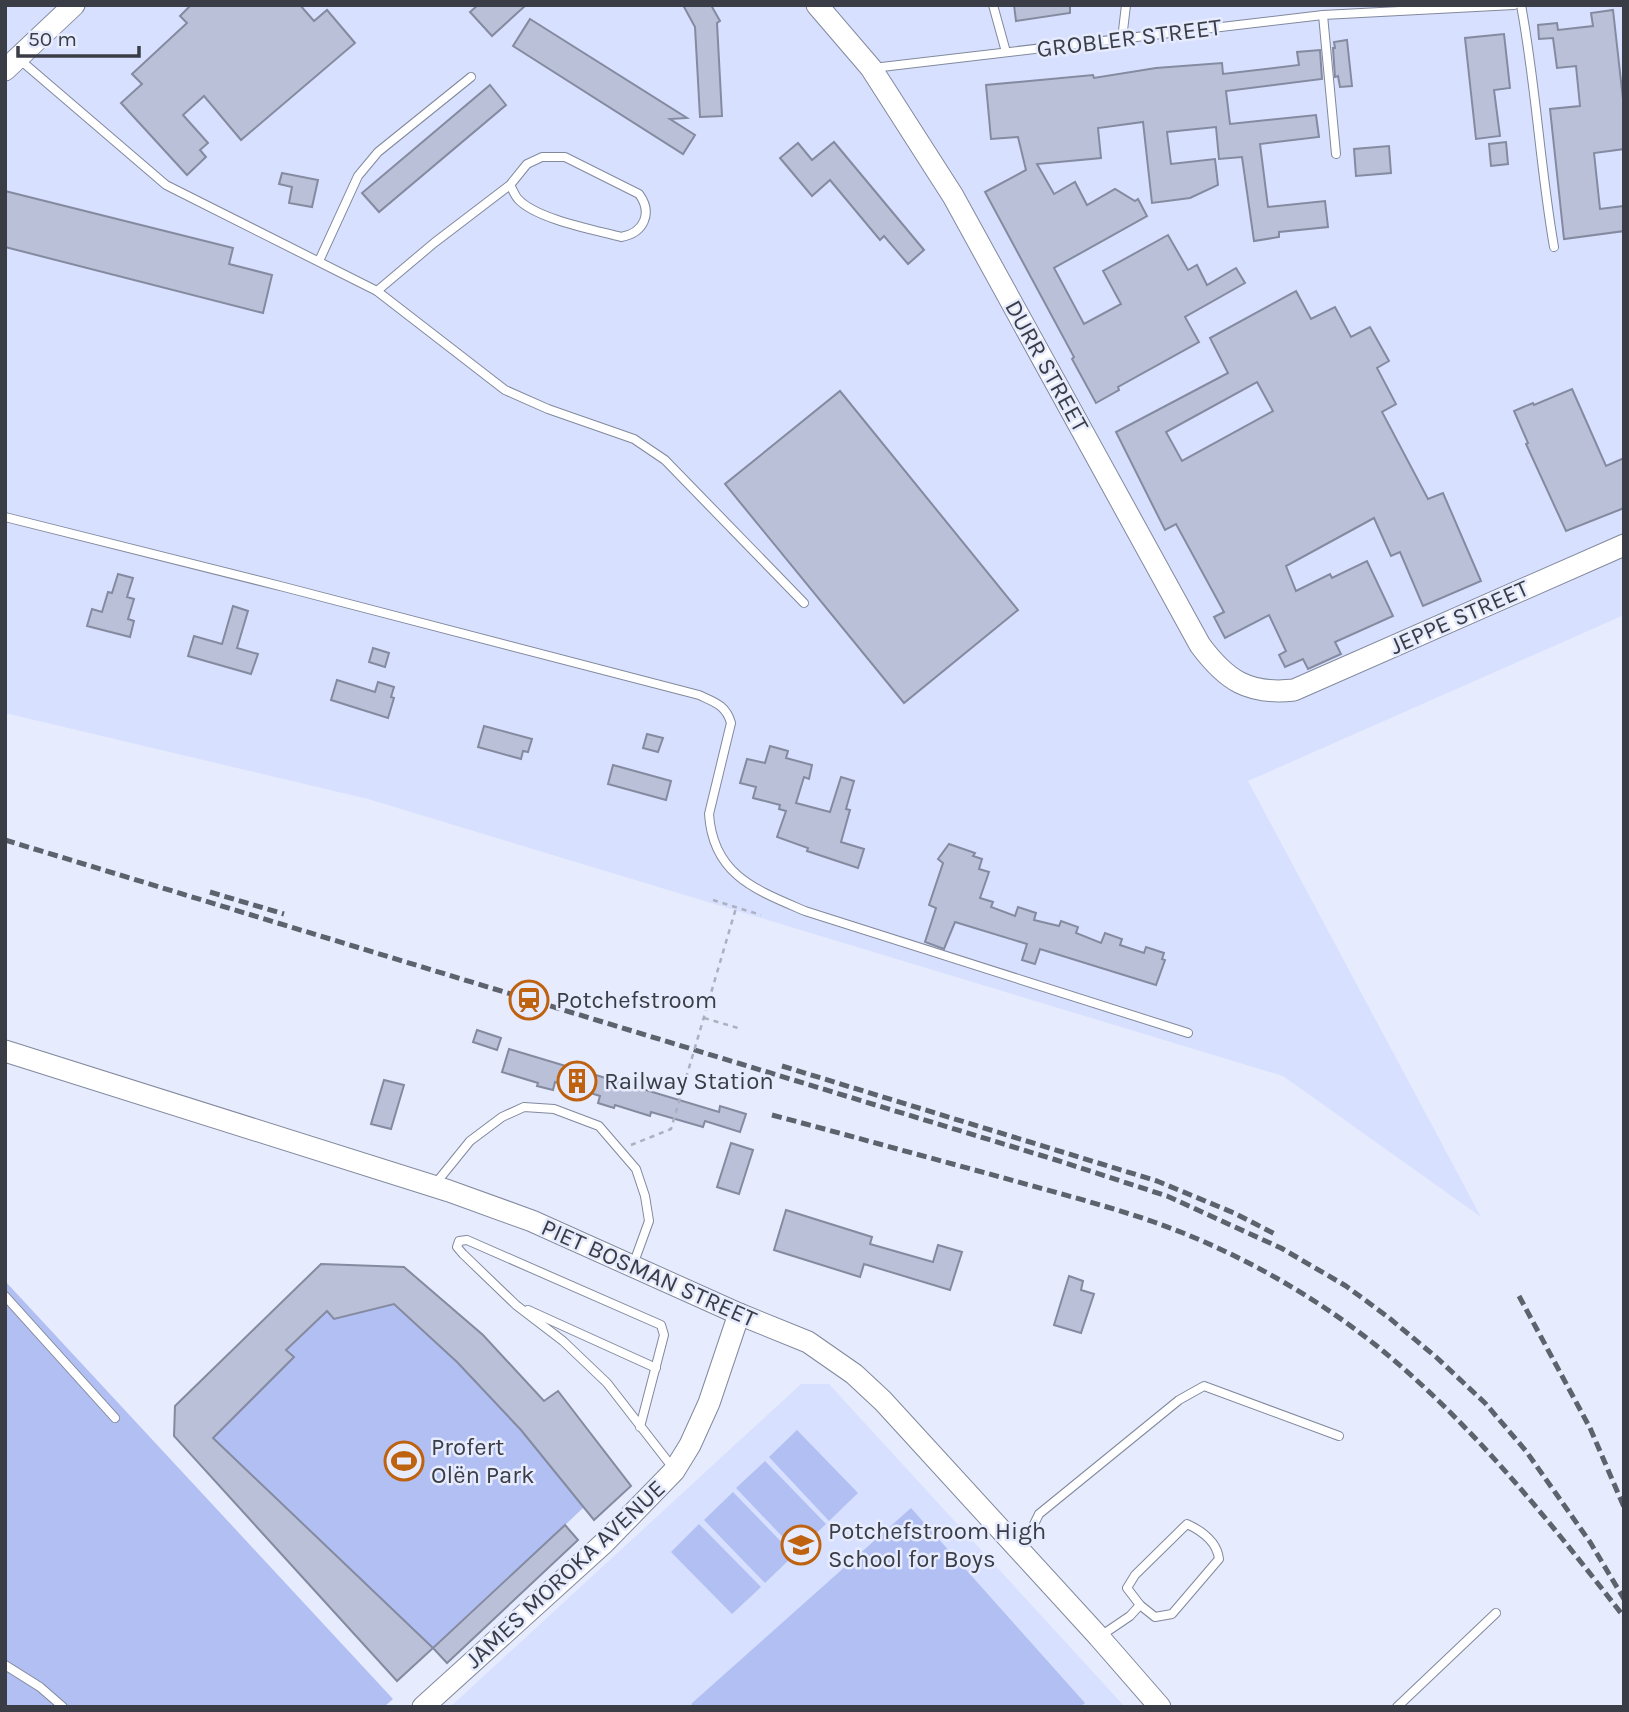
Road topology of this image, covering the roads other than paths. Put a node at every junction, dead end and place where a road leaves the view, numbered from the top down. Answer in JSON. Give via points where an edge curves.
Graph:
{"nodes":[{"id":1,"x":74,"y":5,"type":"edge"},
{"id":2,"x":817,"y":5,"type":"edge"},
{"id":3,"x":993,"y":5,"type":"edge"},
{"id":4,"x":1126,"y":5,"type":"edge"},
{"id":5,"x":1514,"y":5,"type":"edge"},
{"id":6,"x":1521,"y":5,"type":"edge"},
{"id":7,"x":1323,"y":15,"type":"junction"},
{"id":8,"x":1122,"y":39,"type":"junction"},
{"id":9,"x":1006,"y":52,"type":"junction"},
{"id":10,"x":12,"y":64,"type":"edge"},
{"id":11,"x":871,"y":68,"type":"junction"},
{"id":12,"x":471,"y":77,"type":"dead end"},
{"id":13,"x":1336,"y":154,"type":"dead end"},
{"id":14,"x":510,"y":185,"type":"junction"},
{"id":15,"x":1554,"y":247,"type":"dead end"},
{"id":16,"x":318,"y":261,"type":"junction"},
{"id":17,"x":377,"y":291,"type":"junction"},
{"id":18,"x":5,"y":517,"type":"edge"},
{"id":19,"x":1624,"y":545,"type":"edge"},
{"id":20,"x":804,"y":603,"type":"dead end"},
{"id":21,"x":1294,"y":690,"type":"joint"},
{"id":22,"x":1188,"y":1033,"type":"dead end"},
{"id":23,"x":5,"y":1051,"type":"edge"},
{"id":24,"x":434,"y":1186,"type":"junction"},
{"id":25,"x":633,"y":1265,"type":"junction"},
{"id":26,"x":5,"y":1296,"type":"edge"},
{"id":27,"x":516,"y":1305,"type":"junction"},
{"id":28,"x":739,"y":1314,"type":"junction"},
{"id":29,"x":656,"y":1368,"type":"junction"},
{"id":30,"x":115,"y":1418,"type":"dead end"},
{"id":31,"x":640,"y":1427,"type":"junction"},
{"id":32,"x":1339,"y":1436,"type":"dead end"},
{"id":33,"x":674,"y":1471,"type":"junction"},
{"id":34,"x":1021,"y":1551,"type":"junction"},
{"id":35,"x":1140,"y":1605,"type":"junction"},
{"id":36,"x":1496,"y":1613,"type":"dead end"},
{"id":37,"x":1099,"y":1637,"type":"junction"},
{"id":38,"x":5,"y":1665,"type":"edge"},
{"id":39,"x":64,"y":1707,"type":"edge"},
{"id":40,"x":423,"y":1707,"type":"edge"},
{"id":41,"x":1160,"y":1707,"type":"edge"},
{"id":42,"x":1397,"y":1707,"type":"edge"}],
"edges":[{"from":1,"to":10,"type":"street"},
{"from":2,"to":11,"type":"street","name":"DURR STREET"},
{"from":3,"to":9,"type":"lane"},
{"from":4,"to":8,"type":"lane"},
{"from":5,"to":7,"type":"lane","name":"GROBLER STREET"},
{"from":6,"to":15,"type":"lane"},
{"from":7,"to":8,"type":"lane","name":"GROBLER STREET"},
{"from":7,"to":13,"type":"lane"},
{"from":8,"to":9,"type":"lane","name":"GROBLER STREET"},
{"from":9,"to":11,"type":"lane","name":"GROBLER STREET"},
{"from":10,"to":16,"type":"lane","via":[[166,185]]},
{"from":11,"to":21,"type":"street","name":"DURR STREET","via":[[953,196],[1200,645],[1216,667],[1235,681],[1254,690]]},
{"from":12,"to":16,"type":"lane","via":[[378,152],[358,176]]},
{"from":14,"to":14,"type":"lane","via":[[517,199],[538,212],[621,237],[638,230],[647,215],[639,194],[565,158],[534,160]]},
{"from":14,"to":17,"type":"lane"},
{"from":16,"to":17,"type":"lane"},
{"from":17,"to":20,"type":"lane","via":[[505,390],[634,439],[665,460]]},
{"from":18,"to":22,"type":"lane","via":[[699,695],[728,712],[731,723],[709,814],[710,828],[714,846],[743,880],[806,911]]},
{"from":19,"to":21,"type":"street","name":"JEPPE STREET"},
{"from":23,"to":24,"type":"street","name":"PIET BOSMAN STREET"},
{"from":24,"to":25,"type":"street","name":"PIET BOSMAN STREET","via":[[532,1221]]},
{"from":24,"to":25,"type":"lane","via":[[470,1141],[524,1107],[554,1109],[600,1126],[636,1169],[645,1196],[649,1221]]},
{"from":25,"to":28,"type":"street","name":"PIET BOSMAN STREET"},
{"from":26,"to":30,"type":"lane"},
{"from":27,"to":29,"type":"lane"},
{"from":27,"to":29,"type":"lane","via":[[463,1254],[458,1241],[467,1240],[653,1320],[664,1335]]},
{"from":27,"to":31,"type":"lane","via":[[607,1383]]},
{"from":28,"to":33,"type":"street","name":"JAMES MOROKA AVENUE","via":[[709,1403]]},
{"from":28,"to":34,"type":"street","name":"PIET BOSMAN STREET","via":[[808,1342],[854,1374]]},
{"from":29,"to":31,"type":"lane"},
{"from":31,"to":33,"type":"lane"},
{"from":32,"to":34,"type":"lane","via":[[1204,1386],[1178,1400],[1039,1514]]},
{"from":33,"to":40,"type":"street","name":"JAMES MOROKA AVENUE","via":[[604,1543]]},
{"from":34,"to":37,"type":"street","name":"PIET BOSMAN STREET"},
{"from":35,"to":35,"type":"lane","via":[[1127,1588],[1187,1524],[1218,1548],[1219,1559],[1172,1614],[1156,1617]]},
{"from":35,"to":37,"type":"lane"},
{"from":36,"to":42,"type":"lane"},
{"from":37,"to":41,"type":"street","name":"PIET BOSMAN STREET"},
{"from":38,"to":39,"type":"lane"}]}
